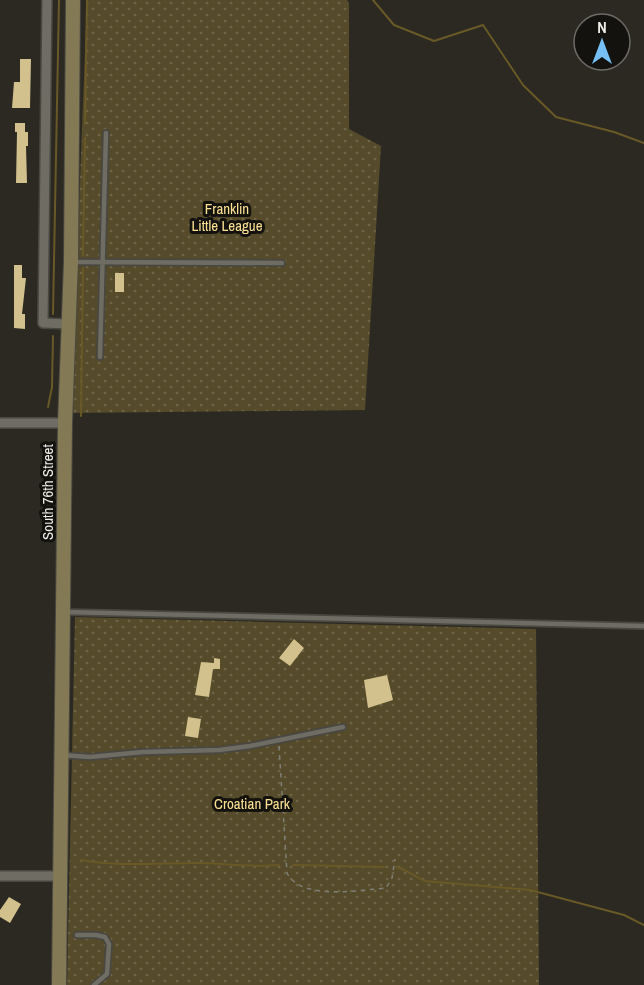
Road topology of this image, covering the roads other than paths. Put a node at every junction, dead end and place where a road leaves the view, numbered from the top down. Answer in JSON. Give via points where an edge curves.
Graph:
{"nodes":[{"id":1,"x":47,"y":0,"type":"edge"},
{"id":2,"x":74,"y":0,"type":"edge"},
{"id":3,"x":106,"y":133,"type":"dead end"},
{"id":4,"x":71,"y":262,"type":"junction"},
{"id":5,"x":102,"y":262,"type":"junction"},
{"id":6,"x":282,"y":263,"type":"dead end"},
{"id":7,"x":69,"y":324,"type":"junction"},
{"id":8,"x":100,"y":357,"type":"dead end"},
{"id":9,"x":0,"y":423,"type":"edge"},
{"id":10,"x":65,"y":423,"type":"junction"},
{"id":11,"x":63,"y":612,"type":"junction"},
{"id":12,"x":644,"y":626,"type":"edge"},
{"id":13,"x":343,"y":727,"type":"dead end"},
{"id":14,"x":62,"y":755,"type":"junction"},
{"id":15,"x":0,"y":876,"type":"edge"},
{"id":16,"x":61,"y":876,"type":"junction"},
{"id":17,"x":77,"y":935,"type":"dead end"},
{"id":18,"x":59,"y":985,"type":"edge"},
{"id":19,"x":94,"y":985,"type":"edge"}],
"edges":[{"from":1,"to":7,"type":"street","via":[[43,323]]},
{"from":2,"to":4,"type":"main road","name":"South 76th Street"},
{"from":3,"to":5,"type":"lane"},
{"from":4,"to":5,"type":"lane"},
{"from":4,"to":7,"type":"main road","name":"South 76th Street"},
{"from":5,"to":6,"type":"lane"},
{"from":5,"to":8,"type":"lane"},
{"from":7,"to":10,"type":"main road","name":"South 76th Street"},
{"from":9,"to":10,"type":"street"},
{"from":10,"to":11,"type":"main road","name":"South 76th Street"},
{"from":11,"to":12,"type":"lane"},
{"from":11,"to":14,"type":"main road","name":"South 76th Street"},
{"from":13,"to":14,"type":"lane","via":[[219,750]]},
{"from":14,"to":16,"type":"main road","name":"South 76th Street"},
{"from":15,"to":16,"type":"street"},
{"from":16,"to":18,"type":"main road","name":"South 76th Street"},
{"from":17,"to":19,"type":"lane","via":[[105,937],[109,944],[107,974]]}]}
